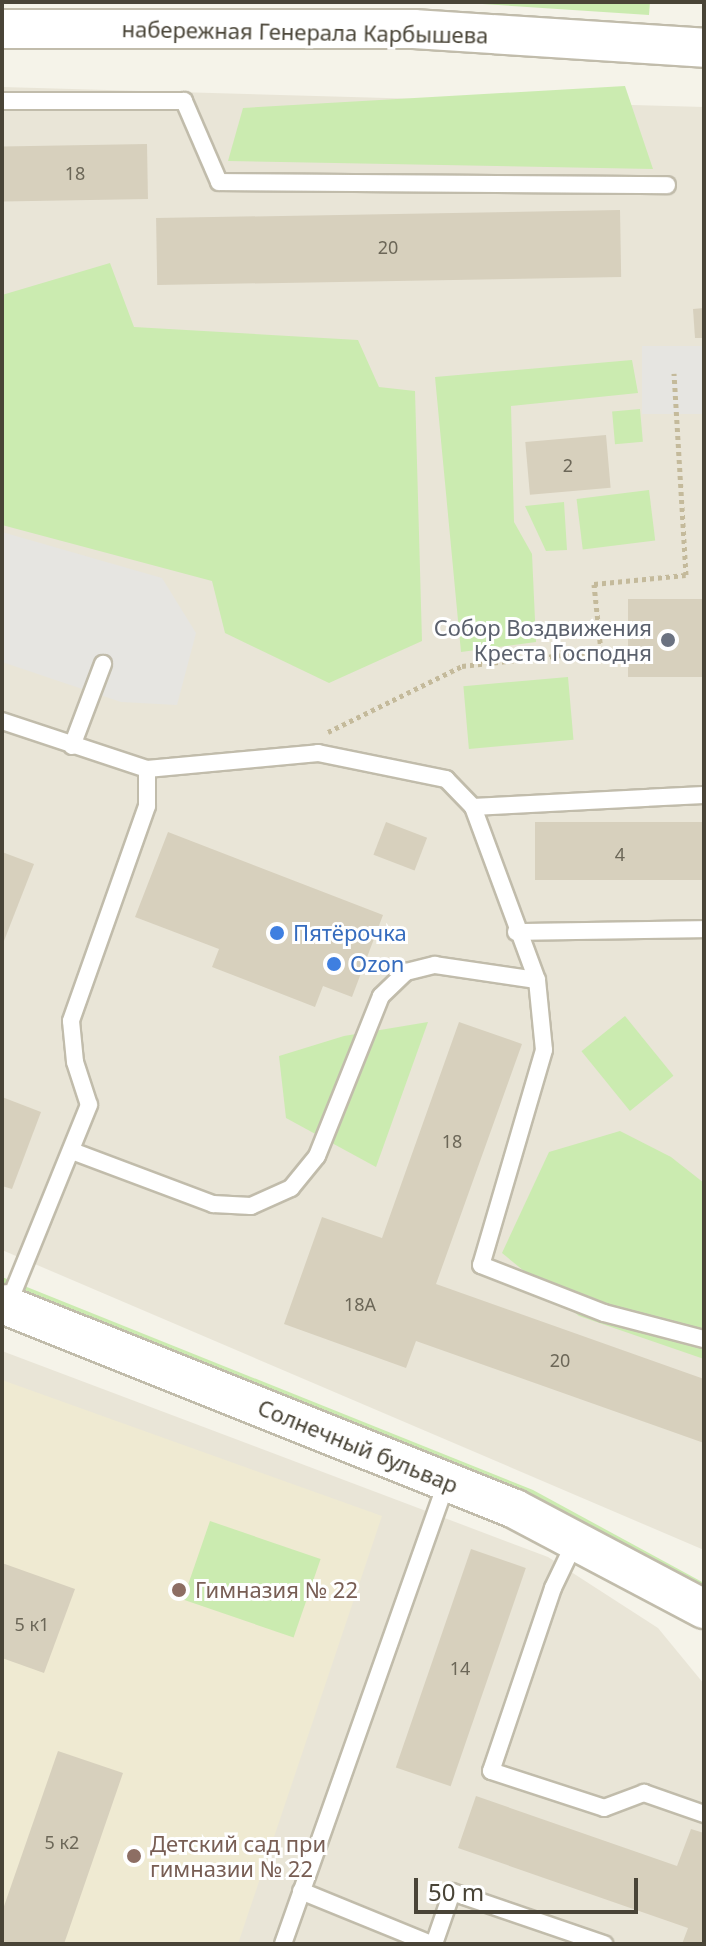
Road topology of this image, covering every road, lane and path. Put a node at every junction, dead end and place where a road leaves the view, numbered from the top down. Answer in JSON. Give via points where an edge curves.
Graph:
{"nodes":[{"id":1,"x":2,"y":29,"type":"edge"},
{"id":2,"x":704,"y":48,"type":"edge"},
{"id":3,"x":2,"y":101,"type":"edge"},
{"id":4,"x":667,"y":185,"type":"dead end"},
{"id":5,"x":674,"y":373,"type":"dead end"},
{"id":6,"x":103,"y":664,"type":"dead end"},
{"id":7,"x":2,"y":721,"type":"edge"},
{"id":8,"x":72,"y":746,"type":"junction"},
{"id":9,"x":277,"y":757,"type":"junction"},
{"id":10,"x":147,"y":769,"type":"junction"},
{"id":11,"x":704,"y":795,"type":"edge"},
{"id":12,"x":473,"y":807,"type":"junction"},
{"id":13,"x":704,"y":929,"type":"edge"},
{"id":14,"x":516,"y":932,"type":"junction"},
{"id":15,"x":537,"y":980,"type":"junction"},
{"id":16,"x":72,"y":1151,"type":"junction"},
{"id":17,"x":4,"y":1310,"type":"edge"},
{"id":18,"x":704,"y":1339,"type":"edge"},
{"id":19,"x":447,"y":1482,"type":"junction"},
{"id":20,"x":576,"y":1540,"type":"junction"},
{"id":21,"x":704,"y":1609,"type":"edge"},
{"id":22,"x":704,"y":1814,"type":"edge"},
{"id":23,"x":301,"y":1891,"type":"junction"},
{"id":24,"x":283,"y":1944,"type":"edge"},
{"id":25,"x":432,"y":1944,"type":"edge"},
{"id":26,"x":604,"y":1944,"type":"edge"}],
"edges":[{"from":1,"to":2,"type":"street","name":"набережная Генерала Карбышева","via":[[414,29]]},
{"from":3,"to":4,"type":"lane","via":[[184,101],[219,182]]},
{"from":5,"to":9,"type":"path","via":[[686,575],[594,584],[601,651],[462,666]]},
{"from":6,"to":8,"type":"lane"},
{"from":7,"to":8,"type":"lane"},
{"from":8,"to":10,"type":"lane"},
{"from":9,"to":10,"type":"lane"},
{"from":9,"to":12,"type":"lane","via":[[318,753],[446,779]]},
{"from":10,"to":16,"type":"lane","via":[[147,806],[71,1021],[75,1062],[89,1105]]},
{"from":11,"to":12,"type":"lane"},
{"from":12,"to":14,"type":"lane"},
{"from":13,"to":14,"type":"lane"},
{"from":14,"to":15,"type":"lane"},
{"from":15,"to":16,"type":"lane","via":[[435,965],[406,972],[381,996],[317,1156],[291,1188],[251,1206],[213,1204]]},
{"from":15,"to":18,"type":"lane","via":[[544,1050],[481,1265],[604,1313]]},
{"from":16,"to":17,"type":"lane"},
{"from":17,"to":19,"type":"street","name":"Солнечный бульвар"},
{"from":19,"to":20,"type":"street","name":"Солнечный бульвар"},
{"from":19,"to":23,"type":"lane"},
{"from":20,"to":21,"type":"street","name":"Солнечный бульвар"},
{"from":20,"to":22,"type":"lane","via":[[553,1588],[491,1771],[604,1808],[644,1793]]},
{"from":23,"to":24,"type":"lane"},
{"from":23,"to":25,"type":"lane"},
{"from":25,"to":26,"type":"lane","via":[[452,1892]]}]}
